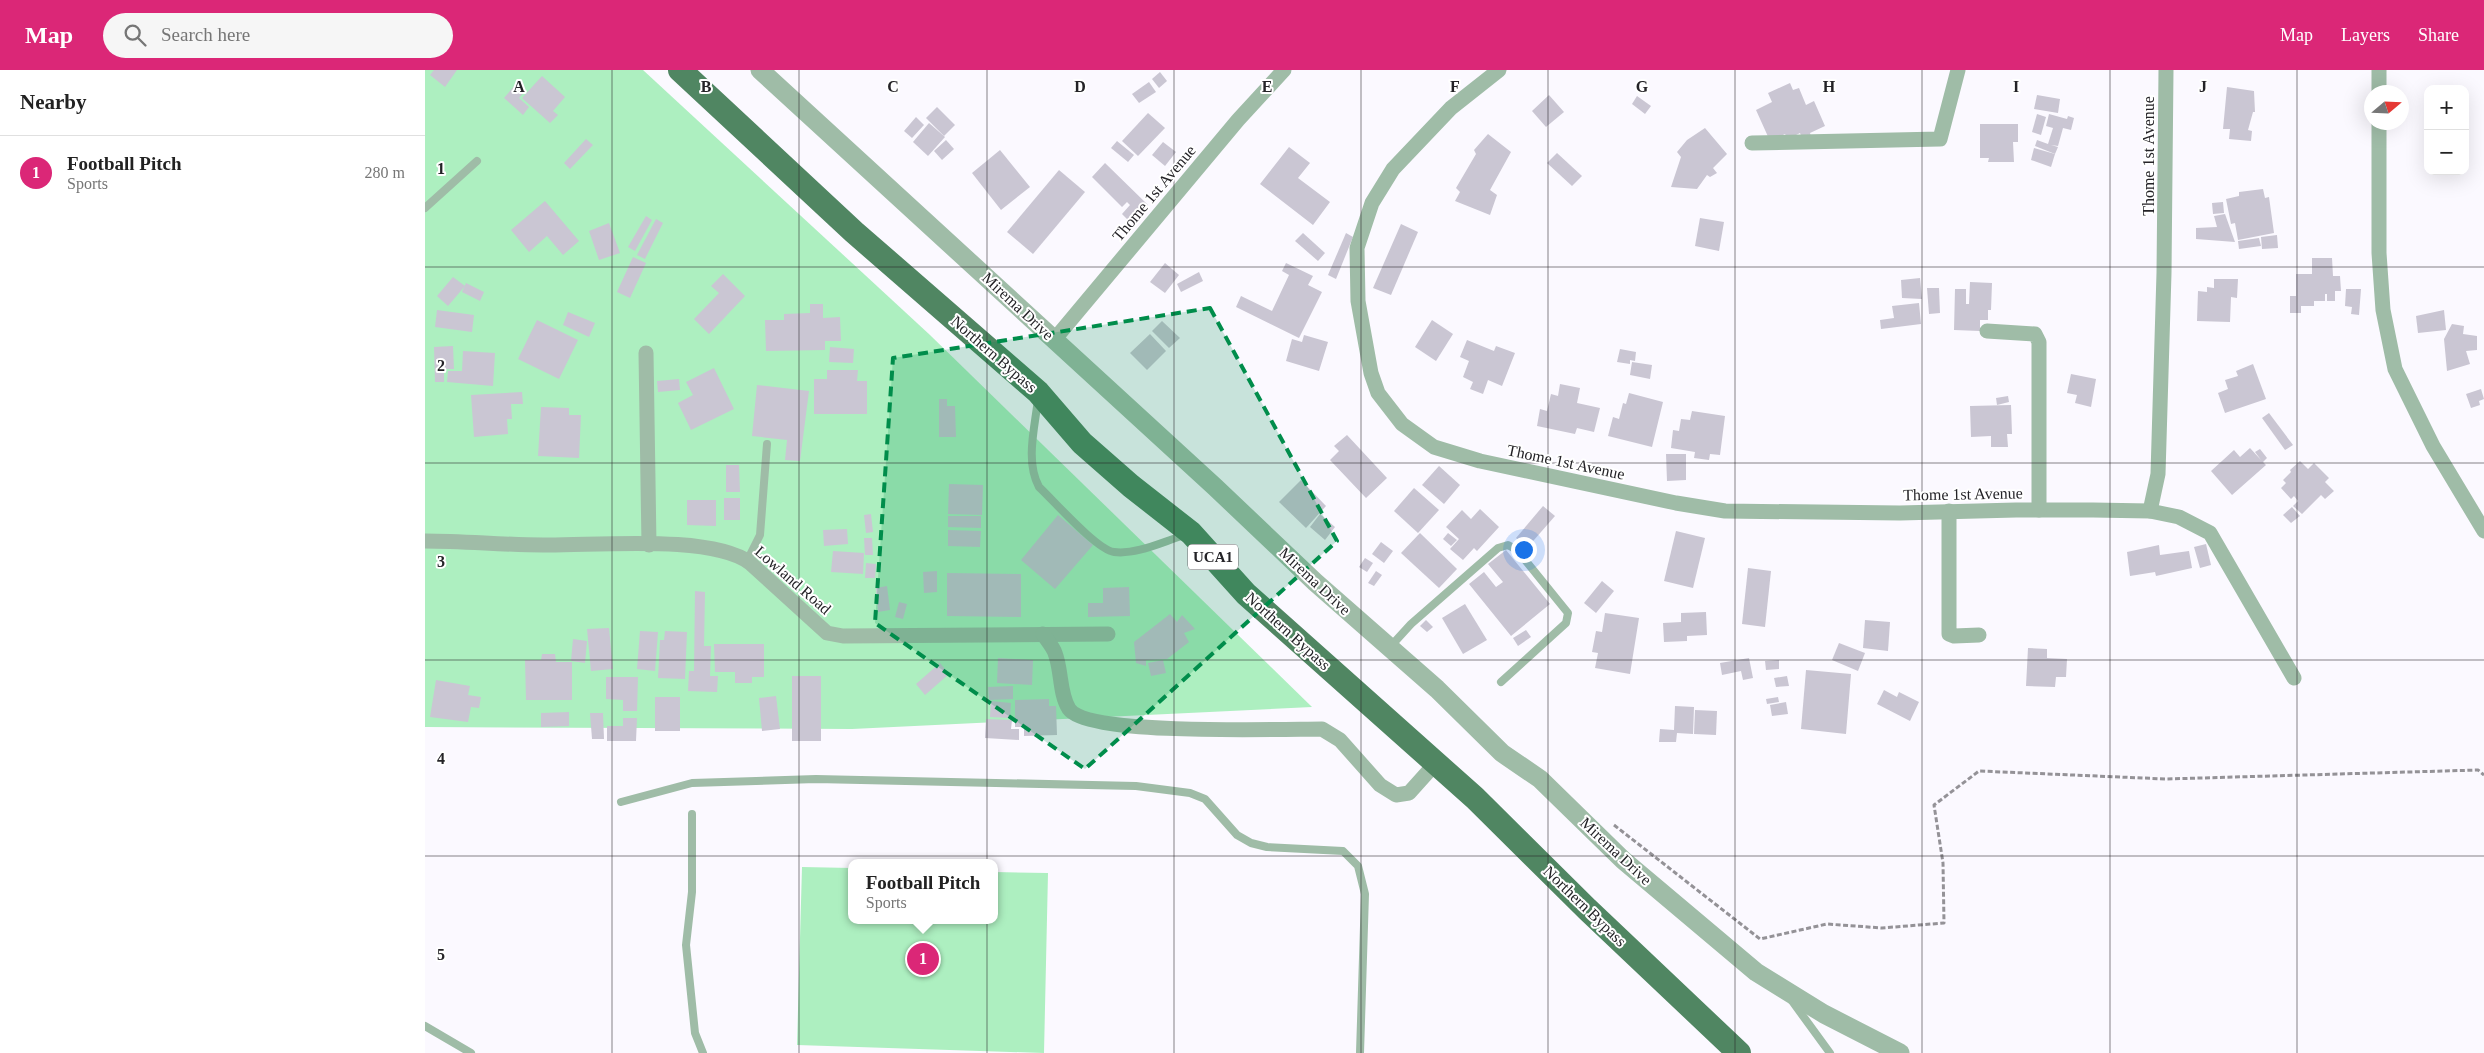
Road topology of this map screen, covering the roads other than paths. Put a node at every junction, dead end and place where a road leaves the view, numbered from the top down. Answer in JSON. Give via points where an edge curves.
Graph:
{"nodes":[{"id":1,"x":680,"y":70,"type":"edge"},
{"id":2,"x":760,"y":70,"type":"edge"},
{"id":3,"x":1284,"y":70,"type":"edge"},
{"id":4,"x":1499,"y":70,"type":"edge"},
{"id":5,"x":1958,"y":70,"type":"edge"},
{"id":6,"x":2166,"y":70,"type":"edge"},
{"id":7,"x":2379,"y":70,"type":"edge"},
{"id":8,"x":2379,"y":85,"type":"edge"},
{"id":9,"x":2379,"y":130,"type":"edge"},
{"id":10,"x":1752,"y":143,"type":"dead end"},
{"id":11,"x":477,"y":161,"type":"dead end"},
{"id":12,"x":425,"y":208,"type":"edge"},
{"id":13,"x":1987,"y":331,"type":"dead end"},
{"id":14,"x":1054,"y":340,"type":"junction"},
{"id":15,"x":646,"y":353,"type":"dead end"},
{"id":16,"x":1038,"y":392,"type":"junction"},
{"id":17,"x":767,"y":444,"type":"dead end"},
{"id":18,"x":2039,"y":510,"type":"junction"},
{"id":19,"x":1949,"y":511,"type":"junction"},
{"id":20,"x":2150,"y":511,"type":"junction"},
{"id":21,"x":2484,"y":531,"type":"edge"},
{"id":22,"x":1191,"y":533,"type":"junction"},
{"id":23,"x":425,"y":541,"type":"edge"},
{"id":24,"x":649,"y":544,"type":"junction"},
{"id":25,"x":747,"y":561,"type":"junction"},
{"id":26,"x":1043,"y":634,"type":"junction"},
{"id":27,"x":1108,"y":634,"type":"dead end"},
{"id":28,"x":1979,"y":635,"type":"dead end"},
{"id":29,"x":1389,"y":648,"type":"junction"},
{"id":30,"x":2294,"y":678,"type":"dead end"},
{"id":31,"x":1501,"y":682,"type":"dead end"},
{"id":32,"x":1435,"y":764,"type":"junction"},
{"id":33,"x":621,"y":802,"type":"dead end"},
{"id":34,"x":692,"y":814,"type":"dead end"},
{"id":35,"x":1785,"y":991,"type":"junction"},
{"id":36,"x":425,"y":1026,"type":"edge"},
{"id":37,"x":471,"y":1053,"type":"edge"},
{"id":38,"x":703,"y":1053,"type":"edge"},
{"id":39,"x":1360,"y":1053,"type":"edge"},
{"id":40,"x":1739,"y":1053,"type":"edge"},
{"id":41,"x":1831,"y":1053,"type":"edge"},
{"id":42,"x":1900,"y":1053,"type":"edge"}],
"edges":[{"from":1,"to":16,"type":"main road","name":"Northern Bypass","number":"UCA1","via":[[854,232]]},
{"from":2,"to":14,"type":"street","name":"Mirema Drive"},
{"from":3,"to":14,"type":"street","name":"Thome 1st Avenue","via":[[1238,120]]},
{"from":4,"to":19,"type":"street","name":"Thome 1st Avenue","via":[[1451,108],[1393,170],[1372,203],[1357,248],[1358,301],[1371,373],[1378,393],[1402,424],[1435,447],[1480,462],[1715,510]]},
{"from":5,"to":10,"type":"street","via":[[1940,139]]},
{"from":6,"to":20,"type":"street","name":"Thome 1st Avenue","via":[[2165,254],[2158,464]]},
{"from":7,"to":8,"type":"street"},
{"from":9,"to":21,"type":"street","via":[[2379,253],[2383,310],[2395,369],[2433,446]]},
{"from":11,"to":12,"type":"lane"},
{"from":13,"to":18,"type":"street","via":[[2035,334],[2039,342]]},
{"from":14,"to":29,"type":"street","name":"Mirema Drive"},
{"from":15,"to":24,"type":"street"},
{"from":16,"to":22,"type":"main road","name":"Northern Bypass","number":"UCA1","via":[[1082,443]]},
{"from":16,"to":22,"type":"lane","via":[[1031,462],[1033,476],[1039,487],[1100,546],[1113,552],[1129,552]]},
{"from":17,"to":25,"type":"lane","via":[[759,535]]},
{"from":18,"to":19,"type":"street","name":"Thome 1st Avenue"},
{"from":18,"to":20,"type":"street","name":"Thome 1st Avenue"},
{"from":19,"to":28,"type":"street","via":[[1949,634]]},
{"from":20,"to":30,"type":"street","name":"Thome 1st Avenue","via":[[2179,517],[2210,533]]},
{"from":22,"to":32,"type":"main road","name":"Northern Bypass","number":"UCA1","via":[[1246,594]]},
{"from":23,"to":24,"type":"street","name":"Lowland Road"},
{"from":24,"to":25,"type":"street","name":"Lowland Road","via":[[725,552]]},
{"from":25,"to":26,"type":"street","name":"Lowland Road","via":[[827,633],[899,637]]},
{"from":26,"to":27,"type":"street","name":"Lowland Road"},
{"from":26,"to":32,"type":"street","via":[[1055,653],[1070,710],[1084,718],[1166,730],[1322,729],[1340,740],[1380,784],[1396,795],[1409,793]]},
{"from":29,"to":31,"type":"lane","via":[[1411,624],[1491,554],[1508,545],[1517,550],[1568,613],[1566,623]]},
{"from":29,"to":35,"type":"street","name":"Mirema Drive","via":[[1437,689],[1502,753],[1540,779],[1630,866],[1723,946]]},
{"from":32,"to":40,"type":"main road","name":"Northern Bypass","number":"UCA1","via":[[1475,798]]},
{"from":33,"to":39,"type":"lane","via":[[692,783],[816,779],[1136,786],[1190,792],[1205,799],[1237,835],[1251,843],[1267,847],[1343,851],[1358,866],[1365,894]]},
{"from":34,"to":38,"type":"lane","via":[[693,892],[686,945],[695,1033]]},
{"from":35,"to":41,"type":"lane"},
{"from":35,"to":42,"type":"street","name":"Mirema Drive"},
{"from":36,"to":37,"type":"lane"}]}
